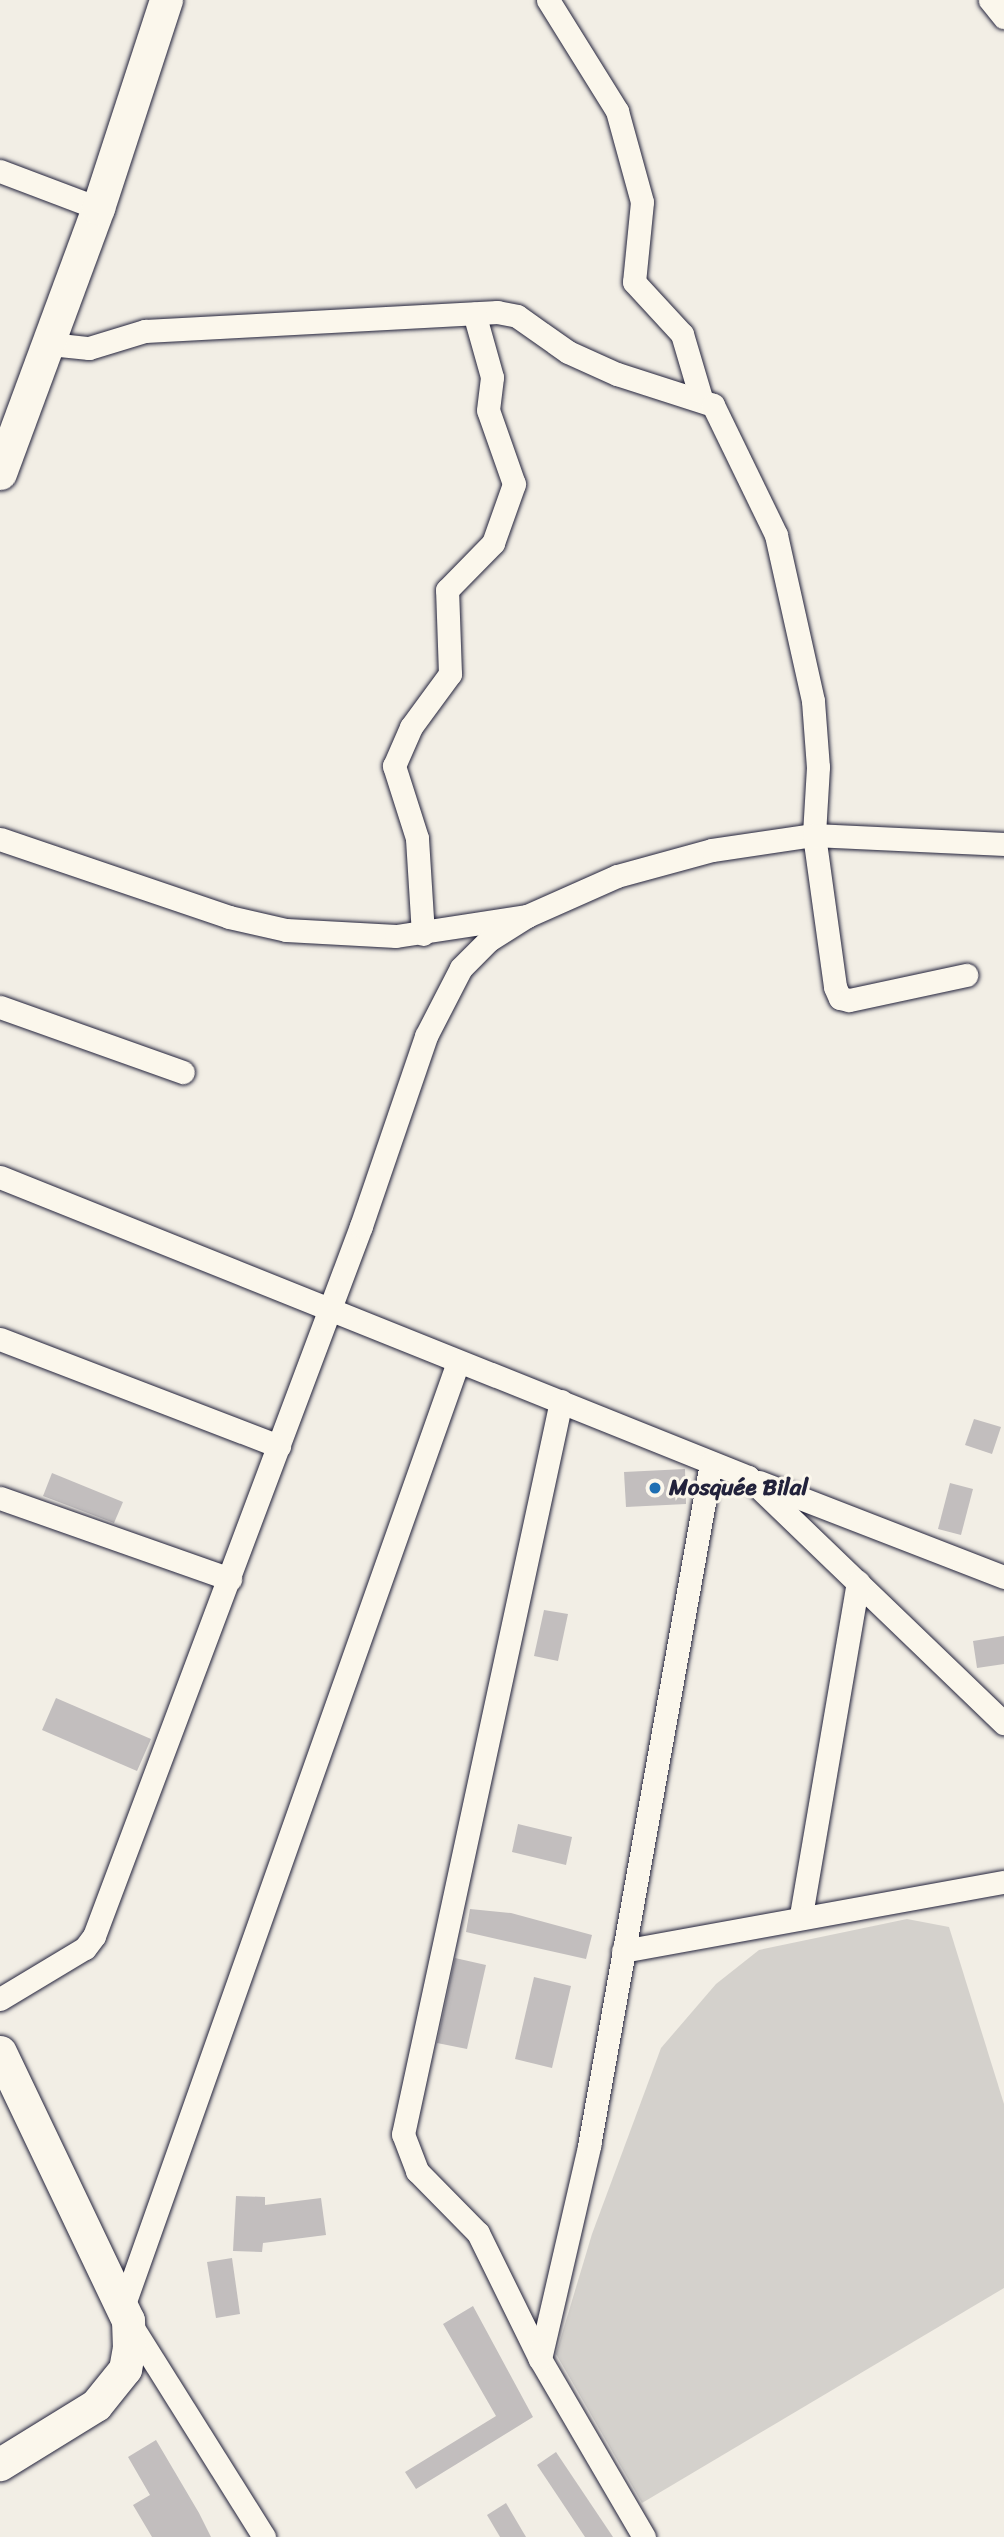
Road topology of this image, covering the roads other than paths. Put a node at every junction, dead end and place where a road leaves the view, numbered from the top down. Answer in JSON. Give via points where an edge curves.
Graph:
{"nodes":[{"id":1,"x":166,"y":0,"type":"edge"},
{"id":2,"x":548,"y":0,"type":"edge"},
{"id":3,"x":990,"y":0,"type":"edge"},
{"id":4,"x":1004,"y":17,"type":"edge"},
{"id":5,"x":0,"y":171,"type":"edge"},
{"id":6,"x":98,"y":208,"type":"junction"},
{"id":7,"x":474,"y":313,"type":"junction"},
{"id":8,"x":50,"y":344,"type":"junction"},
{"id":9,"x":701,"y":398,"type":"junction"},
{"id":10,"x":0,"y":473,"type":"edge"},
{"id":11,"x":814,"y":835,"type":"junction"},
{"id":12,"x":0,"y":839,"type":"edge"},
{"id":13,"x":1004,"y":844,"type":"edge"},
{"id":14,"x":527,"y":916,"type":"junction"},
{"id":15,"x":423,"y":934,"type":"junction"},
{"id":16,"x":966,"y":975,"type":"dead end"},
{"id":17,"x":0,"y":1007,"type":"edge"},
{"id":18,"x":183,"y":1072,"type":"dead end"},
{"id":19,"x":0,"y":1177,"type":"edge"},
{"id":20,"x":330,"y":1308,"type":"junction"},
{"id":21,"x":0,"y":1339,"type":"edge"},
{"id":22,"x":458,"y":1362,"type":"junction"},
{"id":23,"x":561,"y":1401,"type":"junction"},
{"id":24,"x":279,"y":1446,"type":"junction"},
{"id":25,"x":711,"y":1463,"type":"junction"},
{"id":26,"x":748,"y":1477,"type":"junction"},
{"id":27,"x":0,"y":1498,"type":"edge"},
{"id":28,"x":1004,"y":1577,"type":"edge"},
{"id":29,"x":230,"y":1579,"type":"junction"},
{"id":30,"x":858,"y":1582,"type":"junction"},
{"id":31,"x":1004,"y":1723,"type":"edge"},
{"id":32,"x":1004,"y":1882,"type":"edge"},
{"id":33,"x":801,"y":1915,"type":"junction"},
{"id":34,"x":623,"y":1951,"type":"junction"},
{"id":35,"x":0,"y":1999,"type":"edge"},
{"id":36,"x":0,"y":2052,"type":"edge"},
{"id":37,"x":125,"y":2313,"type":"junction"},
{"id":38,"x":541,"y":2359,"type":"junction"},
{"id":39,"x":0,"y":2464,"type":"edge"},
{"id":40,"x":264,"y":2537,"type":"edge"},
{"id":41,"x":644,"y":2537,"type":"edge"}],
"edges":[{"from":1,"to":6,"type":"main road"},
{"from":2,"to":9,"type":"street","via":[[617,111],[642,202],[643,230],[634,282],[682,334]]},
{"from":3,"to":4,"type":"street"},
{"from":5,"to":6,"type":"street"},
{"from":6,"to":8,"type":"main road"},
{"from":7,"to":8,"type":"street","via":[[145,331],[89,348]]},
{"from":7,"to":9,"type":"street","via":[[517,316],[568,352],[617,374]]},
{"from":7,"to":15,"type":"street","via":[[492,377],[488,410],[510,461],[513,484],[493,543],[447,590],[450,674],[411,727],[394,766],[417,838]]},
{"from":8,"to":10,"type":"main road"},
{"from":9,"to":11,"type":"street","via":[[719,413],[776,535],[813,701],[818,767]]},
{"from":11,"to":13,"type":"street"},
{"from":11,"to":14,"type":"street","via":[[653,864]]},
{"from":11,"to":16,"type":"street","via":[[840,998]]},
{"from":12,"to":15,"type":"street","via":[[229,917],[335,935]]},
{"from":14,"to":15,"type":"street"},
{"from":14,"to":20,"type":"street","via":[[474,953],[444,994]]},
{"from":17,"to":18,"type":"street"},
{"from":19,"to":20,"type":"street"},
{"from":20,"to":22,"type":"street"},
{"from":20,"to":24,"type":"street"},
{"from":21,"to":24,"type":"street"},
{"from":22,"to":23,"type":"street"},
{"from":22,"to":37,"type":"street"},
{"from":23,"to":25,"type":"street"},
{"from":23,"to":38,"type":"street","via":[[403,2134],[417,2171],[478,2232]]},
{"from":24,"to":29,"type":"street"},
{"from":25,"to":26,"type":"street"},
{"from":25,"to":34,"type":"street"},
{"from":26,"to":28,"type":"street"},
{"from":26,"to":30,"type":"street"},
{"from":27,"to":29,"type":"street"},
{"from":29,"to":35,"type":"street","via":[[94,1936],[85,1948]]},
{"from":30,"to":31,"type":"street"},
{"from":30,"to":33,"type":"street"},
{"from":32,"to":33,"type":"street"},
{"from":33,"to":34,"type":"street"},
{"from":34,"to":38,"type":"street","via":[[589,2146]]},
{"from":36,"to":37,"type":"main road"},
{"from":37,"to":39,"type":"main road","via":[[125,2369],[114,2387],[96,2405]]},
{"from":37,"to":40,"type":"street"},
{"from":38,"to":41,"type":"street"}]}
